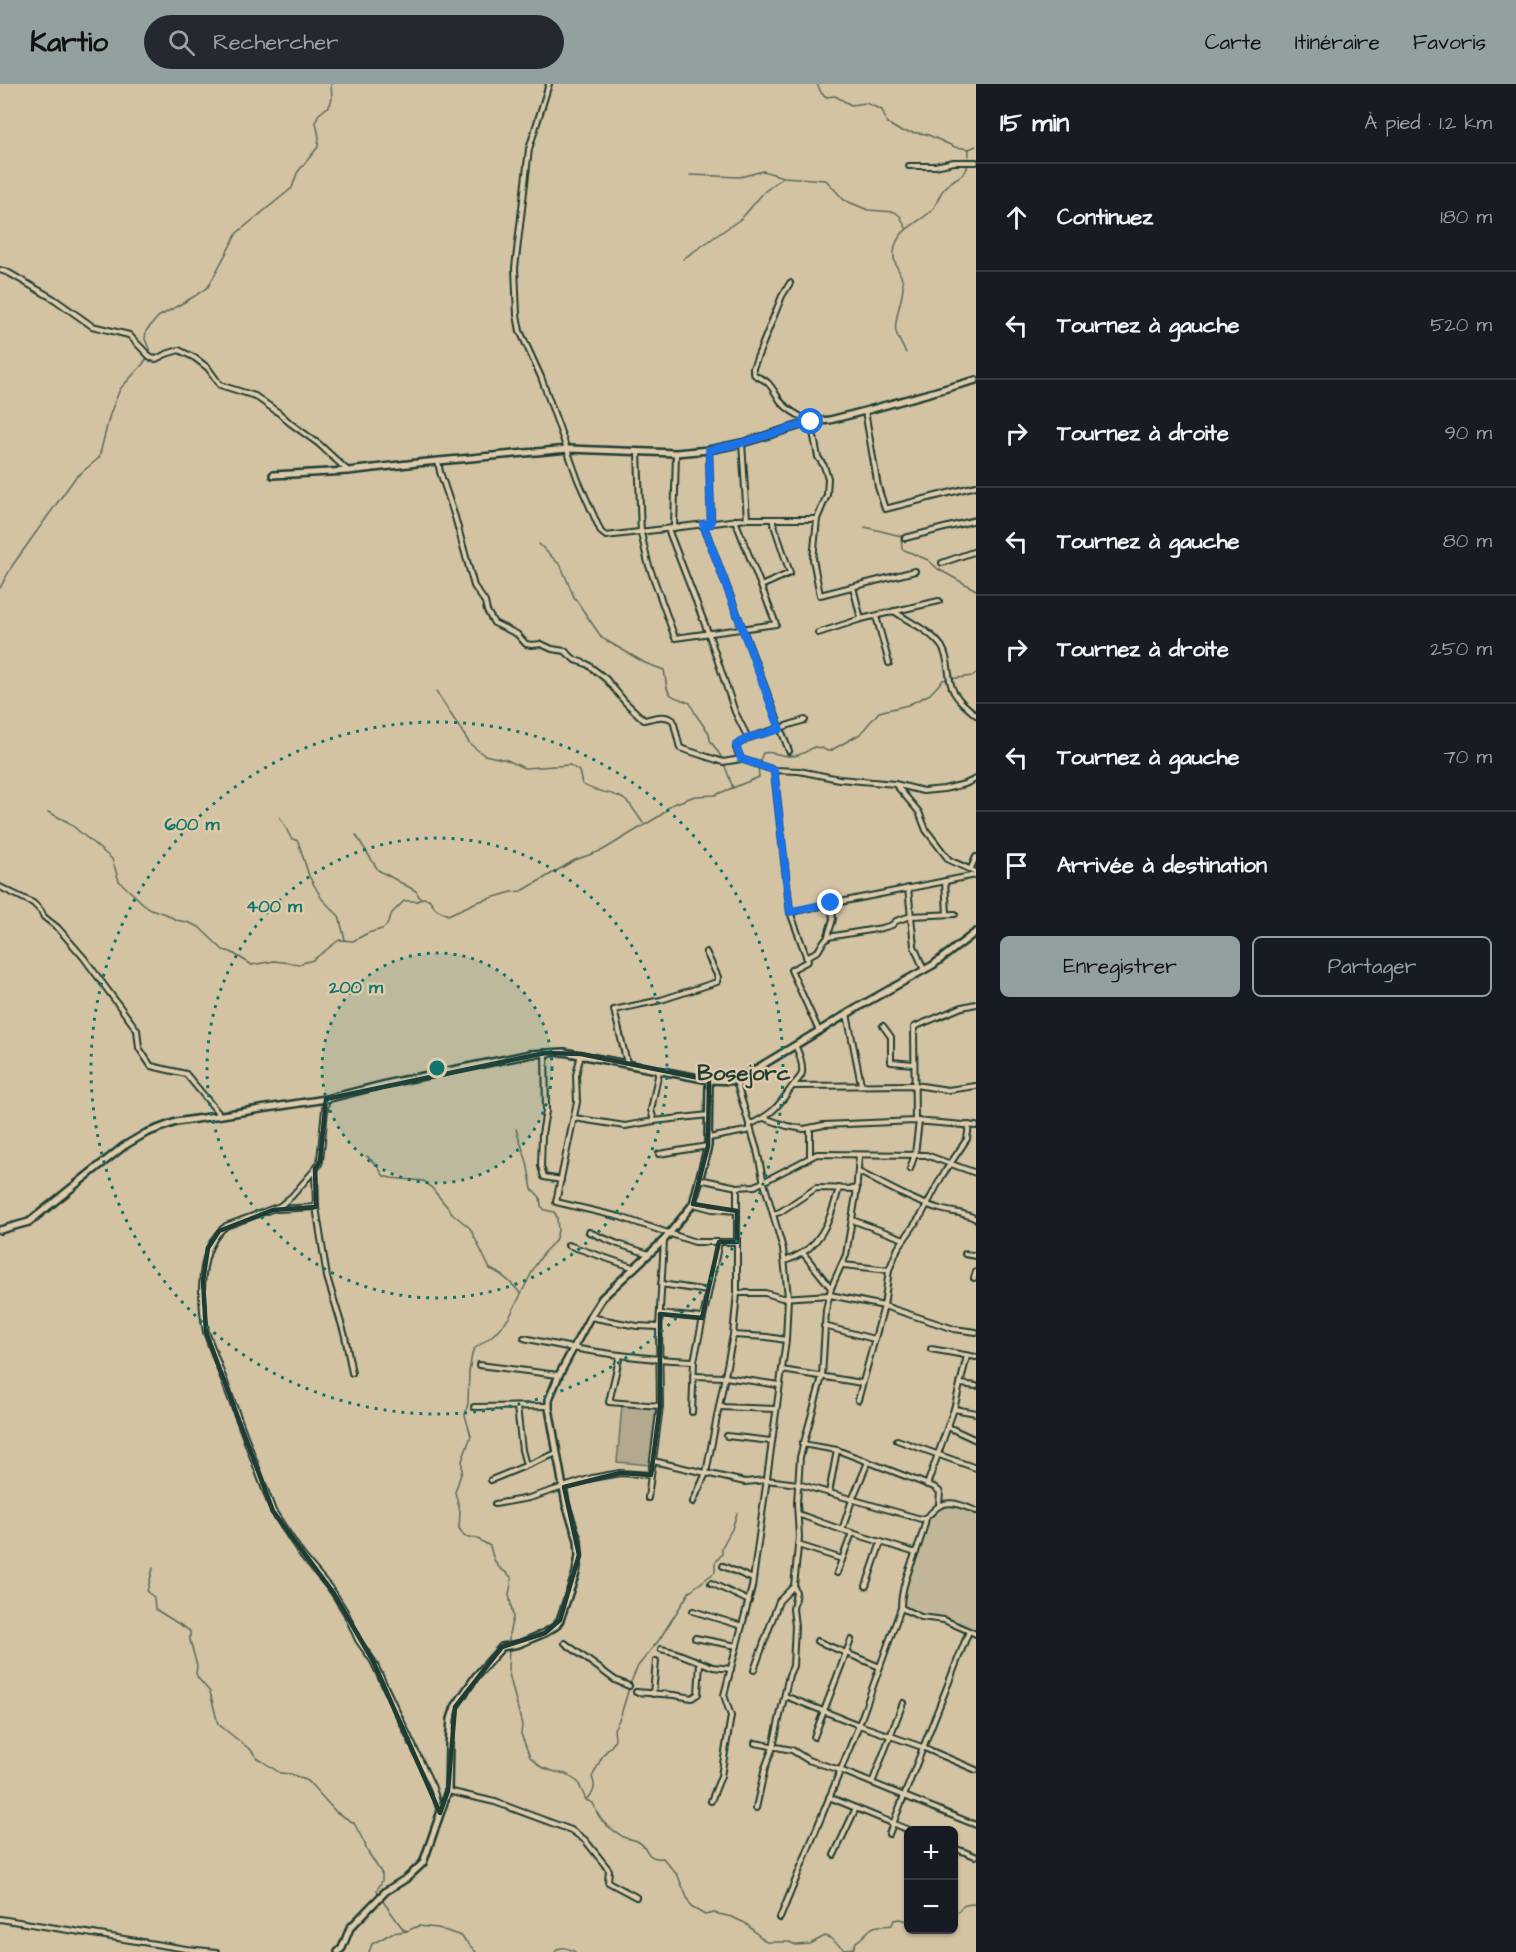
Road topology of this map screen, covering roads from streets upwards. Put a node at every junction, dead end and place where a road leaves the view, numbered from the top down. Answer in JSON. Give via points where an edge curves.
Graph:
{"nodes":[{"id":1,"x":549,"y":84,"type":"edge"},
{"id":2,"x":976,"y":162,"type":"edge"},
{"id":3,"x":909,"y":166,"type":"dead end"},
{"id":4,"x":0,"y":270,"type":"edge"},
{"id":5,"x":790,"y":283,"type":"dead end"},
{"id":6,"x":976,"y":380,"type":"edge"},
{"id":7,"x":865,"y":411,"type":"junction"},
{"id":8,"x":811,"y":422,"type":"junction"},
{"id":9,"x":742,"y":443,"type":"junction"},
{"id":10,"x":568,"y":449,"type":"junction"},
{"id":11,"x":709,"y":450,"type":"junction"},
{"id":12,"x":638,"y":452,"type":"junction"},
{"id":13,"x":676,"y":453,"type":"junction"},
{"id":14,"x":438,"y":461,"type":"junction"},
{"id":15,"x":348,"y":471,"type":"junction"},
{"id":16,"x":273,"y":475,"type":"dead end"},
{"id":17,"x":976,"y":486,"type":"edge"},
{"id":18,"x":747,"y":519,"type":"junction"},
{"id":19,"x":772,"y":519,"type":"junction"},
{"id":20,"x":817,"y":519,"type":"junction"},
{"id":21,"x":735,"y":520,"type":"junction"},
{"id":22,"x":976,"y":520,"type":"edge"},
{"id":23,"x":703,"y":524,"type":"junction"},
{"id":24,"x":711,"y":524,"type":"junction"},
{"id":25,"x":674,"y":528,"type":"junction"},
{"id":26,"x":668,"y":529,"type":"junction"},
{"id":27,"x":641,"y":533,"type":"junction"},
{"id":28,"x":905,"y":538,"type":"dead end"},
{"id":29,"x":976,"y":551,"type":"edge"},
{"id":30,"x":942,"y":562,"type":"dead end"},
{"id":31,"x":915,"y":571,"type":"dead end"},
{"id":32,"x":761,"y":586,"type":"junction"},
{"id":33,"x":853,"y":587,"type":"junction"},
{"id":34,"x":939,"y":601,"type":"dead end"},
{"id":35,"x":894,"y":611,"type":"junction"},
{"id":36,"x":876,"y":616,"type":"junction"},
{"id":37,"x":861,"y":619,"type":"junction"},
{"id":38,"x":742,"y":630,"type":"junction"},
{"id":39,"x":818,"y":633,"type":"dead end"},
{"id":40,"x":709,"y":635,"type":"junction"},
{"id":41,"x":889,"y":663,"type":"dead end"},
{"id":42,"x":976,"y":715,"type":"edge"},
{"id":43,"x":805,"y":720,"type":"dead end"},
{"id":44,"x":780,"y":729,"type":"junction"},
{"id":45,"x":748,"y":738,"type":"junction"},
{"id":46,"x":789,"y":751,"type":"dead end"},
{"id":47,"x":741,"y":759,"type":"junction"},
{"id":48,"x":774,"y":770,"type":"junction"},
{"id":49,"x":976,"y":779,"type":"edge"},
{"id":50,"x":895,"y":784,"type":"junction"},
{"id":51,"x":976,"y":857,"type":"edge"},
{"id":52,"x":970,"y":868,"type":"junction"},
{"id":53,"x":976,"y":873,"type":"edge"},
{"id":54,"x":945,"y":882,"type":"junction"},
{"id":55,"x":0,"y":887,"type":"edge"},
{"id":56,"x":908,"y":888,"type":"junction"},
{"id":57,"x":831,"y":903,"type":"junction"},
{"id":58,"x":790,"y":912,"type":"junction"},
{"id":59,"x":947,"y":914,"type":"junction"},
{"id":60,"x":955,"y":914,"type":"dead end"},
{"id":61,"x":911,"y":916,"type":"junction"},
{"id":62,"x":976,"y":934,"type":"edge"},
{"id":63,"x":828,"y":937,"type":"junction"},
{"id":64,"x":706,"y":952,"type":"dead end"},
{"id":65,"x":806,"y":957,"type":"junction"},
{"id":66,"x":924,"y":970,"type":"junction"},
{"id":67,"x":976,"y":1004,"type":"edge"},
{"id":68,"x":847,"y":1014,"type":"junction"},
{"id":69,"x":883,"y":1026,"type":"dead end"},
{"id":70,"x":819,"y":1031,"type":"junction"},
{"id":71,"x":795,"y":1045,"type":"junction"},
{"id":72,"x":545,"y":1053,"type":"junction"},
{"id":73,"x":581,"y":1054,"type":"junction"},
{"id":74,"x":627,"y":1064,"type":"junction"},
{"id":75,"x":914,"y":1064,"type":"junction"},
{"id":76,"x":659,"y":1071,"type":"junction"},
{"id":77,"x":710,"y":1080,"type":"junction"},
{"id":78,"x":736,"y":1081,"type":"junction"},
{"id":79,"x":861,"y":1084,"type":"junction"},
{"id":80,"x":915,"y":1085,"type":"junction"},
{"id":81,"x":793,"y":1086,"type":"junction"},
{"id":82,"x":976,"y":1086,"type":"edge"},
{"id":83,"x":326,"y":1100,"type":"junction"},
{"id":84,"x":220,"y":1115,"type":"junction"},
{"id":85,"x":710,"y":1115,"type":"junction"},
{"id":86,"x":573,"y":1118,"type":"junction"},
{"id":87,"x":764,"y":1118,"type":"junction"},
{"id":88,"x":654,"y":1121,"type":"junction"},
{"id":89,"x":917,"y":1121,"type":"junction"},
{"id":90,"x":749,"y":1125,"type":"junction"},
{"id":91,"x":969,"y":1125,"type":"junction"},
{"id":92,"x":976,"y":1126,"type":"edge"},
{"id":93,"x":810,"y":1129,"type":"junction"},
{"id":94,"x":751,"y":1130,"type":"junction"},
{"id":95,"x":709,"y":1138,"type":"junction"},
{"id":96,"x":708,"y":1146,"type":"junction"},
{"id":97,"x":659,"y":1154,"type":"dead end"},
{"id":98,"x":915,"y":1154,"type":"junction"},
{"id":99,"x":860,"y":1155,"type":"junction"},
{"id":100,"x":810,"y":1156,"type":"junction"},
{"id":101,"x":950,"y":1164,"type":"junction"},
{"id":102,"x":315,"y":1169,"type":"junction"},
{"id":103,"x":910,"y":1169,"type":"dead end"},
{"id":104,"x":858,"y":1172,"type":"junction"},
{"id":105,"x":976,"y":1173,"type":"edge"},
{"id":106,"x":699,"y":1179,"type":"junction"},
{"id":107,"x":561,"y":1180,"type":"junction"},
{"id":108,"x":764,"y":1183,"type":"junction"},
{"id":109,"x":737,"y":1187,"type":"junction"},
{"id":110,"x":839,"y":1188,"type":"junction"},
{"id":111,"x":857,"y":1189,"type":"junction"},
{"id":112,"x":693,"y":1204,"type":"junction"},
{"id":113,"x":928,"y":1204,"type":"junction"},
{"id":114,"x":316,"y":1207,"type":"junction"},
{"id":115,"x":273,"y":1210,"type":"junction"},
{"id":116,"x":736,"y":1211,"type":"junction"},
{"id":117,"x":773,"y":1214,"type":"junction"},
{"id":118,"x":976,"y":1219,"type":"edge"},
{"id":119,"x":852,"y":1220,"type":"junction"},
{"id":120,"x":0,"y":1230,"type":"edge"},
{"id":121,"x":589,"y":1232,"type":"dead end"},
{"id":122,"x":670,"y":1234,"type":"junction"},
{"id":123,"x":904,"y":1239,"type":"junction"},
{"id":124,"x":664,"y":1240,"type":"junction"},
{"id":125,"x":719,"y":1242,"type":"junction"},
{"id":126,"x":737,"y":1242,"type":"junction"},
{"id":127,"x":567,"y":1245,"type":"dead end"},
{"id":128,"x":802,"y":1253,"type":"junction"},
{"id":129,"x":650,"y":1254,"type":"junction"},
{"id":130,"x":965,"y":1254,"type":"dead end"},
{"id":131,"x":976,"y":1256,"type":"edge"},
{"id":132,"x":785,"y":1261,"type":"junction"},
{"id":133,"x":843,"y":1264,"type":"junction"},
{"id":134,"x":635,"y":1268,"type":"junction"},
{"id":135,"x":889,"y":1270,"type":"junction"},
{"id":136,"x":976,"y":1272,"type":"edge"},
{"id":137,"x":974,"y":1278,"type":"dead end"},
{"id":138,"x":661,"y":1284,"type":"junction"},
{"id":139,"x":831,"y":1288,"type":"junction"},
{"id":140,"x":708,"y":1291,"type":"junction"},
{"id":141,"x":737,"y":1293,"type":"junction"},
{"id":142,"x":830,"y":1295,"type":"junction"},
{"id":143,"x":788,"y":1297,"type":"junction"},
{"id":144,"x":884,"y":1306,"type":"junction"},
{"id":145,"x":660,"y":1314,"type":"junction"},
{"id":146,"x":590,"y":1317,"type":"junction"},
{"id":147,"x":702,"y":1318,"type":"junction"},
{"id":148,"x":824,"y":1326,"type":"junction"},
{"id":149,"x":659,"y":1327,"type":"junction"},
{"id":150,"x":976,"y":1332,"type":"edge"},
{"id":151,"x":733,"y":1335,"type":"junction"},
{"id":152,"x":524,"y":1338,"type":"dead end"},
{"id":153,"x":874,"y":1339,"type":"junction"},
{"id":154,"x":786,"y":1340,"type":"junction"},
{"id":155,"x":931,"y":1348,"type":"dead end"},
{"id":156,"x":574,"y":1349,"type":"junction"},
{"id":157,"x":620,"y":1355,"type":"junction"},
{"id":158,"x":967,"y":1356,"type":"junction"},
{"id":159,"x":976,"y":1357,"type":"edge"},
{"id":160,"x":660,"y":1360,"type":"junction"},
{"id":161,"x":694,"y":1361,"type":"junction"},
{"id":162,"x":479,"y":1365,"type":"dead end"},
{"id":163,"x":782,"y":1370,"type":"junction"},
{"id":164,"x":352,"y":1373,"type":"dead end"},
{"id":165,"x":559,"y":1375,"type":"junction"},
{"id":166,"x":693,"y":1376,"type":"junction"},
{"id":167,"x":725,"y":1377,"type":"junction"},
{"id":168,"x":822,"y":1377,"type":"junction"},
{"id":169,"x":862,"y":1383,"type":"junction"},
{"id":170,"x":961,"y":1384,"type":"junction"},
{"id":171,"x":778,"y":1385,"type":"junction"},
{"id":172,"x":976,"y":1386,"type":"edge"},
{"id":173,"x":858,"y":1400,"type":"dead end"},
{"id":174,"x":549,"y":1406,"type":"junction"},
{"id":175,"x":660,"y":1406,"type":"junction"},
{"id":176,"x":474,"y":1407,"type":"dead end"},
{"id":177,"x":517,"y":1407,"type":"junction"},
{"id":178,"x":719,"y":1407,"type":"junction"},
{"id":179,"x":954,"y":1409,"type":"junction"},
{"id":180,"x":775,"y":1410,"type":"junction"},
{"id":181,"x":692,"y":1412,"type":"dead end"},
{"id":182,"x":976,"y":1413,"type":"edge"},
{"id":183,"x":948,"y":1427,"type":"junction"},
{"id":184,"x":727,"y":1436,"type":"dead end"},
{"id":185,"x":897,"y":1440,"type":"dead end"},
{"id":186,"x":976,"y":1440,"type":"edge"},
{"id":187,"x":771,"y":1441,"type":"junction"},
{"id":188,"x":802,"y":1444,"type":"junction"},
{"id":189,"x":837,"y":1450,"type":"junction"},
{"id":190,"x":557,"y":1453,"type":"junction"},
{"id":191,"x":938,"y":1455,"type":"junction"},
{"id":192,"x":653,"y":1461,"type":"junction"},
{"id":193,"x":868,"y":1462,"type":"junction"},
{"id":194,"x":526,"y":1465,"type":"junction"},
{"id":195,"x":976,"y":1468,"type":"edge"},
{"id":196,"x":706,"y":1473,"type":"junction"},
{"id":197,"x":651,"y":1475,"type":"junction"},
{"id":198,"x":491,"y":1480,"type":"dead end"},
{"id":199,"x":766,"y":1480,"type":"junction"},
{"id":200,"x":798,"y":1484,"type":"junction"},
{"id":201,"x":927,"y":1485,"type":"junction"},
{"id":202,"x":564,"y":1487,"type":"junction"},
{"id":203,"x":829,"y":1493,"type":"junction"},
{"id":204,"x":648,"y":1498,"type":"dead end"},
{"id":205,"x":852,"y":1500,"type":"junction"},
{"id":206,"x":693,"y":1502,"type":"dead end"},
{"id":207,"x":495,"y":1504,"type":"dead end"},
{"id":208,"x":939,"y":1504,"type":"junction"},
{"id":209,"x":976,"y":1511,"type":"edge"},
{"id":210,"x":798,"y":1514,"type":"junction"},
{"id":211,"x":926,"y":1518,"type":"junction"},
{"id":212,"x":842,"y":1530,"type":"junction"},
{"id":213,"x":852,"y":1533,"type":"junction"},
{"id":214,"x":881,"y":1542,"type":"junction"},
{"id":215,"x":798,"y":1545,"type":"junction"},
{"id":216,"x":916,"y":1553,"type":"junction"},
{"id":217,"x":842,"y":1558,"type":"junction"},
{"id":218,"x":723,"y":1566,"type":"dead end"},
{"id":219,"x":837,"y":1573,"type":"dead end"},
{"id":220,"x":753,"y":1579,"type":"junction"},
{"id":221,"x":711,"y":1583,"type":"dead end"},
{"id":222,"x":794,"y":1586,"type":"junction"},
{"id":223,"x":866,"y":1586,"type":"dead end"},
{"id":224,"x":749,"y":1601,"type":"junction"},
{"id":225,"x":901,"y":1608,"type":"junction"},
{"id":226,"x":693,"y":1611,"type":"dead end"},
{"id":227,"x":742,"y":1626,"type":"junction"},
{"id":228,"x":969,"y":1631,"type":"junction"},
{"id":229,"x":976,"y":1634,"type":"edge"},
{"id":230,"x":695,"y":1638,"type":"dead end"},
{"id":231,"x":851,"y":1640,"type":"dead end"},
{"id":232,"x":817,"y":1641,"type":"dead end"},
{"id":233,"x":565,"y":1643,"type":"dead end"},
{"id":234,"x":737,"y":1646,"type":"junction"},
{"id":235,"x":661,"y":1649,"type":"dead end"},
{"id":236,"x":846,"y":1653,"type":"junction"},
{"id":237,"x":656,"y":1661,"type":"dead end"},
{"id":238,"x":700,"y":1663,"type":"junction"},
{"id":239,"x":880,"y":1666,"type":"junction"},
{"id":240,"x":731,"y":1669,"type":"junction"},
{"id":241,"x":754,"y":1670,"type":"dead end"},
{"id":242,"x":629,"y":1686,"type":"dead end"},
{"id":243,"x":636,"y":1692,"type":"dead end"},
{"id":244,"x":653,"y":1694,"type":"junction"},
{"id":245,"x":785,"y":1696,"type":"junction"},
{"id":246,"x":903,"y":1703,"type":"dead end"},
{"id":247,"x":824,"y":1712,"type":"junction"},
{"id":248,"x":859,"y":1725,"type":"junction"},
{"id":249,"x":814,"y":1737,"type":"dead end"},
{"id":250,"x":891,"y":1737,"type":"junction"},
{"id":251,"x":755,"y":1743,"type":"dead end"},
{"id":252,"x":773,"y":1746,"type":"junction"},
{"id":253,"x":922,"y":1747,"type":"junction"},
{"id":254,"x":840,"y":1770,"type":"junction"},
{"id":255,"x":976,"y":1770,"type":"edge"},
{"id":256,"x":872,"y":1784,"type":"junction"},
{"id":257,"x":448,"y":1791,"type":"junction"},
{"id":258,"x":829,"y":1797,"type":"junction"},
{"id":259,"x":904,"y":1797,"type":"junction"},
{"id":260,"x":711,"y":1801,"type":"dead end"},
{"id":261,"x":756,"y":1808,"type":"dead end"},
{"id":262,"x":856,"y":1808,"type":"junction"},
{"id":263,"x":440,"y":1813,"type":"junction"},
{"id":264,"x":893,"y":1824,"type":"junction"},
{"id":265,"x":976,"y":1825,"type":"edge"},
{"id":266,"x":904,"y":1828,"type":"edge"},
{"id":267,"x":889,"y":1834,"type":"dead end"},
{"id":268,"x":958,"y":1850,"type":"edge"},
{"id":269,"x":834,"y":1855,"type":"dead end"},
{"id":270,"x":975,"y":1856,"type":"edge"},
{"id":271,"x":636,"y":1897,"type":"dead end"},
{"id":272,"x":780,"y":1918,"type":"dead end"},
{"id":273,"x":0,"y":1919,"type":"edge"},
{"id":274,"x":340,"y":1950,"type":"edge"},
{"id":275,"x":217,"y":1952,"type":"edge"}],
"edges":[{"from":1,"to":10,"type":"street","via":[[529,149],[515,268],[516,303],[520,331]]},
{"from":2,"to":3,"type":"street"},
{"from":4,"to":15,"type":"street","via":[[54,299],[92,326],[129,335],[151,358],[179,350],[195,358],[220,385],[255,396]]},
{"from":5,"to":8,"type":"street","via":[[753,372],[768,382],[783,404]]},
{"from":6,"to":7,"type":"street"},
{"from":7,"to":8,"type":"street"},
{"from":7,"to":17,"type":"street","via":[[885,509]]},
{"from":8,"to":9,"type":"street"},
{"from":8,"to":20,"type":"street","via":[[818,457],[828,478],[827,495]]},
{"from":9,"to":11,"type":"street"},
{"from":9,"to":18,"type":"street"},
{"from":10,"to":12,"type":"street"},
{"from":10,"to":14,"type":"street"},
{"from":10,"to":27,"type":"street","via":[[601,532],[606,536]]},
{"from":11,"to":13,"type":"street"},
{"from":11,"to":24,"type":"street"},
{"from":12,"to":13,"type":"street"},
{"from":12,"to":27,"type":"street"},
{"from":13,"to":25,"type":"street"},
{"from":14,"to":15,"type":"street"},
{"from":14,"to":47,"type":"street","via":[[474,586],[494,623],[518,634],[526,644],[565,651],[586,664],[606,679],[644,720],[673,720],[680,748],[723,762]]},
{"from":15,"to":16,"type":"street"},
{"from":18,"to":19,"type":"street"},
{"from":18,"to":21,"type":"street"},
{"from":19,"to":20,"type":"street"},
{"from":19,"to":32,"type":"street","via":[[790,573]]},
{"from":20,"to":33,"type":"street","via":[[813,559],[820,595]]},
{"from":21,"to":24,"type":"street"},
{"from":21,"to":32,"type":"street"},
{"from":22,"to":28,"type":"street"},
{"from":23,"to":24,"type":"street"},
{"from":23,"to":25,"type":"street"},
{"from":23,"to":38,"type":"street"},
{"from":25,"to":26,"type":"street"},
{"from":26,"to":27,"type":"street"},
{"from":26,"to":40,"type":"street"},
{"from":27,"to":40,"type":"street","via":[[675,638]]},
{"from":29,"to":30,"type":"street"},
{"from":31,"to":33,"type":"street"},
{"from":32,"to":38,"type":"street","via":[[776,624]]},
{"from":33,"to":37,"type":"street"},
{"from":34,"to":35,"type":"street"},
{"from":35,"to":36,"type":"street"},
{"from":35,"to":42,"type":"street","via":[[923,628],[942,647],[954,693]]},
{"from":36,"to":37,"type":"street"},
{"from":36,"to":41,"type":"street"},
{"from":37,"to":39,"type":"street"},
{"from":38,"to":40,"type":"street"},
{"from":38,"to":44,"type":"street"},
{"from":40,"to":45,"type":"street"},
{"from":43,"to":44,"type":"street"},
{"from":44,"to":45,"type":"street"},
{"from":44,"to":46,"type":"street"},
{"from":45,"to":47,"type":"street","via":[[736,745]]},
{"from":47,"to":48,"type":"street"},
{"from":48,"to":50,"type":"street"},
{"from":48,"to":58,"type":"street"},
{"from":49,"to":50,"type":"street","via":[[923,791]]},
{"from":50,"to":52,"type":"street","via":[[919,812],[941,850],[950,860]]},
{"from":51,"to":52,"type":"street"},
{"from":52,"to":53,"type":"street"},
{"from":53,"to":54,"type":"street"},
{"from":54,"to":56,"type":"street"},
{"from":54,"to":59,"type":"street"},
{"from":55,"to":84,"type":"street","via":[[33,903],[84,958],[137,1030],[139,1048],[151,1066],[186,1074]]},
{"from":56,"to":57,"type":"street"},
{"from":56,"to":61,"type":"street"},
{"from":57,"to":58,"type":"street"},
{"from":57,"to":63,"type":"street","via":[[833,919]]},
{"from":58,"to":65,"type":"street"},
{"from":59,"to":60,"type":"street"},
{"from":59,"to":61,"type":"street"},
{"from":61,"to":63,"type":"street","via":[[892,926]]},
{"from":61,"to":66,"type":"street","via":[[914,946]]},
{"from":62,"to":66,"type":"street"},
{"from":63,"to":65,"type":"street","via":[[818,951]]},
{"from":64,"to":74,"type":"street","via":[[717,982],[614,1010]]},
{"from":65,"to":70,"type":"street","via":[[808,961],[791,970]]},
{"from":66,"to":68,"type":"street"},
{"from":67,"to":75,"type":"street","via":[[914,1027]]},
{"from":68,"to":70,"type":"street"},
{"from":68,"to":79,"type":"street"},
{"from":69,"to":75,"type":"street","via":[[891,1037],[891,1062]]},
{"from":70,"to":71,"type":"street"},
{"from":71,"to":78,"type":"street"},
{"from":71,"to":81,"type":"street","via":[[802,1072]]},
{"from":72,"to":73,"type":"street"},
{"from":72,"to":83,"type":"street","via":[[394,1082]]},
{"from":72,"to":107,"type":"street","via":[[546,1111],[541,1166],[544,1177]]},
{"from":73,"to":74,"type":"street"},
{"from":73,"to":86,"type":"street"},
{"from":74,"to":76,"type":"street"},
{"from":75,"to":80,"type":"street"},
{"from":76,"to":77,"type":"street"},
{"from":76,"to":88,"type":"street","via":[[651,1110]]},
{"from":77,"to":78,"type":"street"},
{"from":77,"to":85,"type":"street"},
{"from":78,"to":90,"type":"street"},
{"from":79,"to":80,"type":"street"},
{"from":79,"to":81,"type":"street"},
{"from":80,"to":82,"type":"street","via":[[948,1090]]},
{"from":80,"to":89,"type":"street"},
{"from":81,"to":87,"type":"street"},
{"from":83,"to":84,"type":"street"},
{"from":83,"to":102,"type":"street","via":[[320,1161]]},
{"from":84,"to":120,"type":"street","via":[[176,1122],[146,1134],[124,1146],[29,1222]]},
{"from":85,"to":88,"type":"street"},
{"from":85,"to":95,"type":"street"},
{"from":86,"to":88,"type":"street","via":[[625,1126]]},
{"from":86,"to":107,"type":"street"},
{"from":87,"to":90,"type":"street"},
{"from":87,"to":93,"type":"street"},
{"from":89,"to":91,"type":"street"},
{"from":89,"to":93,"type":"street"},
{"from":89,"to":98,"type":"street"},
{"from":90,"to":94,"type":"street"},
{"from":91,"to":92,"type":"street"},
{"from":91,"to":101,"type":"street","via":[[966,1139]]},
{"from":93,"to":100,"type":"street"},
{"from":94,"to":95,"type":"street"},
{"from":94,"to":108,"type":"street"},
{"from":95,"to":96,"type":"street"},
{"from":96,"to":97,"type":"street"},
{"from":96,"to":106,"type":"street"},
{"from":98,"to":99,"type":"street"},
{"from":98,"to":101,"type":"street"},
{"from":98,"to":103,"type":"street"},
{"from":99,"to":100,"type":"street"},
{"from":99,"to":104,"type":"street"},
{"from":100,"to":108,"type":"street"},
{"from":101,"to":105,"type":"street"},
{"from":101,"to":113,"type":"street"},
{"from":102,"to":114,"type":"street"},
{"from":102,"to":115,"type":"street","via":[[292,1196]]},
{"from":104,"to":111,"type":"street"},
{"from":104,"to":113,"type":"street"},
{"from":106,"to":109,"type":"street"},
{"from":106,"to":112,"type":"street"},
{"from":107,"to":122,"type":"street","via":[[556,1202]]},
{"from":108,"to":109,"type":"street"},
{"from":108,"to":117,"type":"street"},
{"from":109,"to":116,"type":"street"},
{"from":110,"to":111,"type":"street"},
{"from":110,"to":117,"type":"street","via":[[816,1188]]},
{"from":110,"to":128,"type":"street","via":[[825,1227]]},
{"from":111,"to":119,"type":"street"},
{"from":112,"to":116,"type":"street"},
{"from":112,"to":122,"type":"street"},
{"from":113,"to":118,"type":"street"},
{"from":113,"to":123,"type":"street"},
{"from":114,"to":115,"type":"street"},
{"from":114,"to":164,"type":"street","via":[[327,1277]]},
{"from":115,"to":263,"type":"street","via":[[226,1226],[208,1248],[202,1298],[206,1332],[273,1511],[333,1592],[373,1661],[433,1788]]},
{"from":116,"to":126,"type":"street"},
{"from":117,"to":132,"type":"street"},
{"from":119,"to":123,"type":"street"},
{"from":119,"to":133,"type":"street"},
{"from":121,"to":129,"type":"street"},
{"from":122,"to":124,"type":"street"},
{"from":122,"to":125,"type":"street","via":[[695,1242]]},
{"from":123,"to":135,"type":"street"},
{"from":124,"to":129,"type":"street"},
{"from":124,"to":138,"type":"street"},
{"from":125,"to":126,"type":"street"},
{"from":125,"to":140,"type":"street"},
{"from":126,"to":141,"type":"street"},
{"from":127,"to":134,"type":"street"},
{"from":128,"to":132,"type":"street"},
{"from":128,"to":139,"type":"street"},
{"from":129,"to":134,"type":"street"},
{"from":130,"to":131,"type":"street"},
{"from":132,"to":143,"type":"street"},
{"from":133,"to":135,"type":"street"},
{"from":133,"to":139,"type":"street"},
{"from":134,"to":146,"type":"street","via":[[602,1298]]},
{"from":135,"to":144,"type":"street"},
{"from":136,"to":137,"type":"street"},
{"from":138,"to":140,"type":"street"},
{"from":138,"to":145,"type":"street"},
{"from":139,"to":142,"type":"street"},
{"from":140,"to":147,"type":"street"},
{"from":141,"to":143,"type":"street"},
{"from":141,"to":151,"type":"street"},
{"from":142,"to":143,"type":"street"},
{"from":142,"to":144,"type":"street"},
{"from":142,"to":148,"type":"street"},
{"from":143,"to":154,"type":"street"},
{"from":144,"to":150,"type":"street","via":[[954,1329]]},
{"from":144,"to":153,"type":"street"},
{"from":145,"to":147,"type":"street"},
{"from":145,"to":149,"type":"street"},
{"from":146,"to":149,"type":"street"},
{"from":146,"to":156,"type":"street"},
{"from":147,"to":161,"type":"street"},
{"from":148,"to":153,"type":"street"},
{"from":148,"to":168,"type":"street"},
{"from":149,"to":160,"type":"street"},
{"from":151,"to":154,"type":"street"},
{"from":151,"to":167,"type":"street"},
{"from":152,"to":156,"type":"street"},
{"from":153,"to":169,"type":"street"},
{"from":154,"to":163,"type":"street"},
{"from":155,"to":158,"type":"street"},
{"from":156,"to":157,"type":"street"},
{"from":156,"to":165,"type":"street"},
{"from":157,"to":160,"type":"street"},
{"from":157,"to":175,"type":"street","via":[[609,1402]]},
{"from":158,"to":159,"type":"street"},
{"from":158,"to":170,"type":"street"},
{"from":160,"to":161,"type":"street"},
{"from":160,"to":175,"type":"street"},
{"from":161,"to":166,"type":"street"},
{"from":162,"to":165,"type":"street"},
{"from":163,"to":168,"type":"street"},
{"from":163,"to":171,"type":"street"},
{"from":165,"to":174,"type":"street"},
{"from":166,"to":167,"type":"street"},
{"from":166,"to":181,"type":"street"},
{"from":167,"to":171,"type":"street"},
{"from":167,"to":178,"type":"street"},
{"from":168,"to":169,"type":"street"},
{"from":168,"to":188,"type":"street"},
{"from":169,"to":173,"type":"street"},
{"from":170,"to":172,"type":"street"},
{"from":170,"to":179,"type":"street"},
{"from":171,"to":180,"type":"street"},
{"from":174,"to":177,"type":"street"},
{"from":174,"to":190,"type":"street"},
{"from":175,"to":192,"type":"street"},
{"from":176,"to":177,"type":"street"},
{"from":177,"to":194,"type":"street"},
{"from":178,"to":180,"type":"street"},
{"from":178,"to":196,"type":"street"},
{"from":179,"to":182,"type":"street"},
{"from":179,"to":183,"type":"street"},
{"from":180,"to":187,"type":"street"},
{"from":183,"to":186,"type":"street"},
{"from":183,"to":191,"type":"street"},
{"from":184,"to":187,"type":"street"},
{"from":185,"to":191,"type":"street"},
{"from":187,"to":199,"type":"street"},
{"from":188,"to":189,"type":"street"},
{"from":188,"to":200,"type":"street"},
{"from":189,"to":193,"type":"street"},
{"from":189,"to":203,"type":"street"},
{"from":190,"to":194,"type":"street"},
{"from":190,"to":202,"type":"street"},
{"from":191,"to":195,"type":"street"},
{"from":191,"to":201,"type":"street"},
{"from":192,"to":196,"type":"street"},
{"from":192,"to":197,"type":"street"},
{"from":193,"to":201,"type":"street"},
{"from":193,"to":205,"type":"street"},
{"from":194,"to":198,"type":"street"},
{"from":196,"to":199,"type":"street","via":[[745,1482]]},
{"from":196,"to":206,"type":"street"},
{"from":197,"to":202,"type":"street","via":[[620,1473]]},
{"from":197,"to":204,"type":"street"},
{"from":199,"to":200,"type":"street"},
{"from":199,"to":220,"type":"street"},
{"from":200,"to":203,"type":"street"},
{"from":200,"to":210,"type":"street"},
{"from":201,"to":208,"type":"street","via":[[938,1488]]},
{"from":202,"to":207,"type":"street"},
{"from":202,"to":257,"type":"street","via":[[579,1555],[560,1620],[546,1633],[502,1647],[454,1707],[448,1744]]},
{"from":203,"to":205,"type":"street"},
{"from":205,"to":211,"type":"street"},
{"from":205,"to":212,"type":"street"},
{"from":208,"to":209,"type":"street","via":[[958,1504]]},
{"from":208,"to":211,"type":"street"},
{"from":210,"to":212,"type":"street"},
{"from":210,"to":215,"type":"street"},
{"from":211,"to":216,"type":"street"},
{"from":212,"to":213,"type":"street"},
{"from":213,"to":214,"type":"street"},
{"from":213,"to":217,"type":"street"},
{"from":214,"to":216,"type":"street"},
{"from":214,"to":223,"type":"street"},
{"from":215,"to":217,"type":"street"},
{"from":215,"to":222,"type":"street"},
{"from":216,"to":225,"type":"street","via":[[901,1592]]},
{"from":217,"to":219,"type":"street"},
{"from":218,"to":220,"type":"street"},
{"from":220,"to":224,"type":"street"},
{"from":221,"to":224,"type":"street"},
{"from":222,"to":241,"type":"street","via":[[779,1601]]},
{"from":222,"to":245,"type":"street","via":[[794,1666]]},
{"from":224,"to":227,"type":"street"},
{"from":225,"to":228,"type":"street"},
{"from":225,"to":239,"type":"street"},
{"from":226,"to":227,"type":"street"},
{"from":227,"to":234,"type":"street"},
{"from":228,"to":229,"type":"street"},
{"from":228,"to":253,"type":"street"},
{"from":230,"to":234,"type":"street"},
{"from":231,"to":236,"type":"street"},
{"from":232,"to":236,"type":"street"},
{"from":233,"to":242,"type":"street"},
{"from":234,"to":240,"type":"street"},
{"from":235,"to":238,"type":"street"},
{"from":236,"to":239,"type":"street"},
{"from":236,"to":247,"type":"street"},
{"from":237,"to":244,"type":"street"},
{"from":238,"to":240,"type":"street"},
{"from":238,"to":244,"type":"street","via":[[698,1694],[692,1698]]},
{"from":239,"to":248,"type":"street"},
{"from":240,"to":260,"type":"street","via":[[724,1695],[731,1716],[721,1776]]},
{"from":243,"to":244,"type":"street"},
{"from":245,"to":247,"type":"street"},
{"from":245,"to":252,"type":"street"},
{"from":246,"to":250,"type":"street"},
{"from":247,"to":248,"type":"street"},
{"from":247,"to":249,"type":"street"},
{"from":248,"to":250,"type":"street"},
{"from":248,"to":254,"type":"street"},
{"from":250,"to":253,"type":"street"},
{"from":250,"to":256,"type":"street"},
{"from":251,"to":252,"type":"street"},
{"from":252,"to":254,"type":"street"},
{"from":252,"to":261,"type":"street"},
{"from":253,"to":255,"type":"street"},
{"from":253,"to":259,"type":"street"},
{"from":254,"to":256,"type":"street"},
{"from":254,"to":258,"type":"street"},
{"from":256,"to":259,"type":"street"},
{"from":257,"to":263,"type":"street"},
{"from":257,"to":271,"type":"street","via":[[495,1802],[571,1830],[585,1840],[609,1870],[608,1882]]},
{"from":258,"to":262,"type":"street"},
{"from":258,"to":272,"type":"street"},
{"from":259,"to":264,"type":"street"},
{"from":259,"to":265,"type":"street"},
{"from":262,"to":264,"type":"street"},
{"from":262,"to":269,"type":"street"},
{"from":263,"to":274,"type":"street","via":[[423,1863],[386,1891],[350,1928]]},
{"from":264,"to":266,"type":"street"},
{"from":264,"to":267,"type":"street"},
{"from":268,"to":270,"type":"street"},
{"from":273,"to":275,"type":"street"}]}
